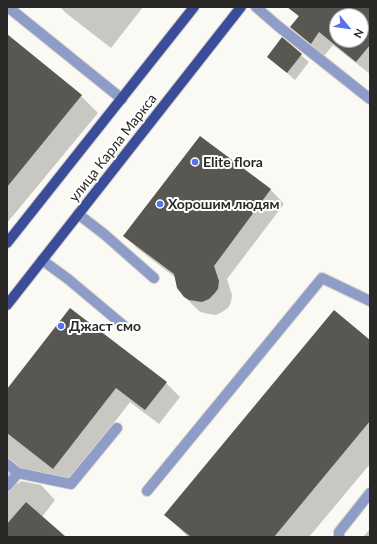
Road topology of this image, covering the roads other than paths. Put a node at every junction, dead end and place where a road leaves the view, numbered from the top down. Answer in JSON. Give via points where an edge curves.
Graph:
{"nodes":[{"id":1,"x":8,"y":7,"type":"edge"},
{"id":2,"x":194,"y":7,"type":"edge"},
{"id":3,"x":241,"y":7,"type":"edge"},
{"id":4,"x":256,"y":7,"type":"edge"},
{"id":5,"x":122,"y":99,"type":"junction"},
{"id":6,"x":370,"y":99,"type":"edge"},
{"id":7,"x":78,"y":214,"type":"junction"},
{"id":8,"x":7,"y":243,"type":"edge"},
{"id":9,"x":42,"y":260,"type":"junction"},
{"id":10,"x":154,"y":278,"type":"dead end"},
{"id":11,"x":370,"y":301,"type":"edge"},
{"id":12,"x":7,"y":305,"type":"edge"},
{"id":13,"x":124,"y":325,"type":"dead end"},
{"id":14,"x":117,"y":428,"type":"dead end"},
{"id":15,"x":7,"y":464,"type":"edge"},
{"id":16,"x":18,"y":473,"type":"junction"},
{"id":17,"x":7,"y":486,"type":"edge"},
{"id":18,"x":147,"y":490,"type":"dead end"},
{"id":19,"x":370,"y":493,"type":"edge"},
{"id":20,"x":339,"y":537,"type":"edge"}],
"edges":[{"from":1,"to":5,"type":"lane"},
{"from":2,"to":5,"type":"main road","name":"улица Карла Маркса"},
{"from":3,"to":7,"type":"main road","name":"улица Карла Маркса"},
{"from":4,"to":6,"type":"lane"},
{"from":5,"to":8,"type":"main road","name":"улица Карла Маркса"},
{"from":7,"to":9,"type":"main road","name":"улица Карла Маркса"},
{"from":7,"to":10,"type":"lane"},
{"from":9,"to":12,"type":"main road","name":"улица Карла Маркса"},
{"from":9,"to":13,"type":"lane"},
{"from":11,"to":18,"type":"lane","via":[[322,278]]},
{"from":14,"to":16,"type":"lane","via":[[71,484]]},
{"from":15,"to":16,"type":"lane"},
{"from":16,"to":17,"type":"lane"},
{"from":19,"to":20,"type":"lane","via":[[339,532]]}]}
